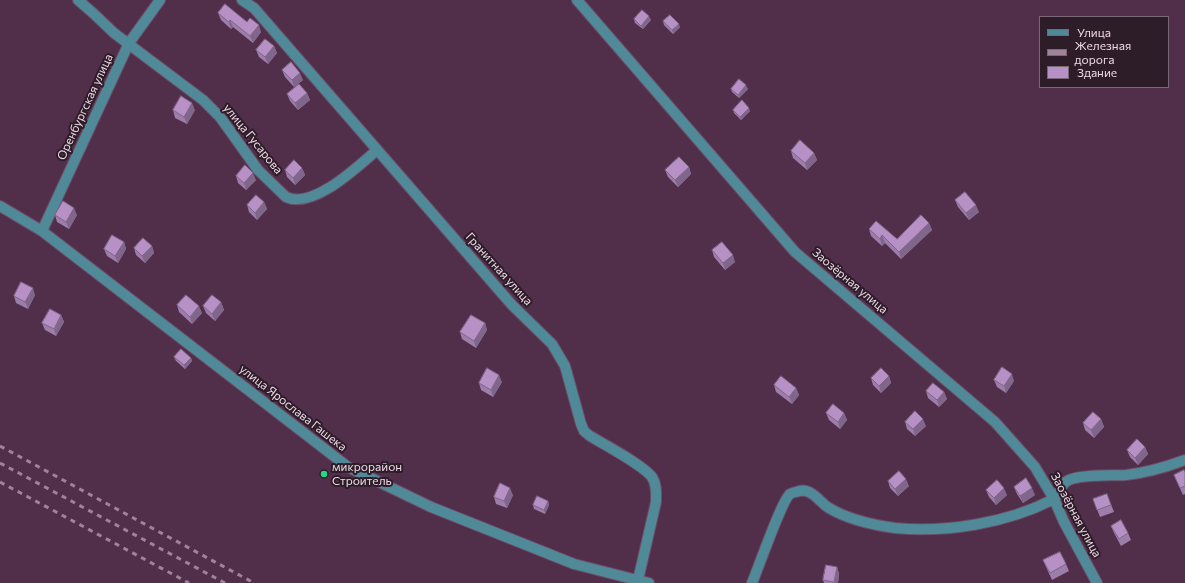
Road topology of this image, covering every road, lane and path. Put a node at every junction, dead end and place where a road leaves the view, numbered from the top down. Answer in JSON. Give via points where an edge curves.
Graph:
{"nodes":[{"id":1,"x":78,"y":0,"type":"edge"},
{"id":2,"x":160,"y":0,"type":"edge"},
{"id":3,"x":242,"y":0,"type":"edge"},
{"id":4,"x":577,"y":0,"type":"edge"},
{"id":5,"x":129,"y":43,"type":"junction"},
{"id":6,"x":378,"y":150,"type":"junction"},
{"id":7,"x":0,"y":206,"type":"edge"},
{"id":8,"x":42,"y":231,"type":"junction"},
{"id":9,"x":1185,"y":460,"type":"edge"},
{"id":10,"x":1054,"y":499,"type":"junction"},
{"id":11,"x":638,"y":580,"type":"junction"},
{"id":12,"x":649,"y":583,"type":"edge"},
{"id":13,"x":752,"y":583,"type":"edge"},
{"id":14,"x":1097,"y":583,"type":"edge"}],
"edges":[{"from":1,"to":5,"type":"street","name":"улица Гусарова","via":[[114,33]]},
{"from":2,"to":5,"type":"street","name":"Оренбургская улица"},
{"from":3,"to":6,"type":"street","name":"Гранитная улица","via":[[254,8]]},
{"from":4,"to":10,"type":"street","name":"Заозёрная улица","via":[[795,252],[995,422],[1035,467]]},
{"from":5,"to":6,"type":"street","name":"улица Гусарова","via":[[203,100],[220,117],[258,170],[286,198],[299,200],[319,194],[336,184]]},
{"from":5,"to":8,"type":"street","name":"Оренбургская улица"},
{"from":6,"to":11,"type":"street","name":"Гранитная улица","via":[[512,305],[552,344],[565,366],[584,431],[644,469],[652,477],[657,490],[656,502]]},
{"from":7,"to":8,"type":"street","name":"улица Ярослава Гашека"},
{"from":8,"to":11,"type":"street","name":"улица Ярослава Гашека","via":[[348,467],[431,506],[567,561]]},
{"from":9,"to":10,"type":"street","via":[[1161,469],[1127,475],[1069,480]]},
{"from":10,"to":13,"type":"street","via":[[1017,515],[973,525],[898,528],[853,519],[829,508],[809,491],[797,491],[790,494],[781,512]]},
{"from":10,"to":14,"type":"street","name":"Заозёрная улица"},
{"from":11,"to":12,"type":"street","name":"улица Ярослава Гашека"}]}
